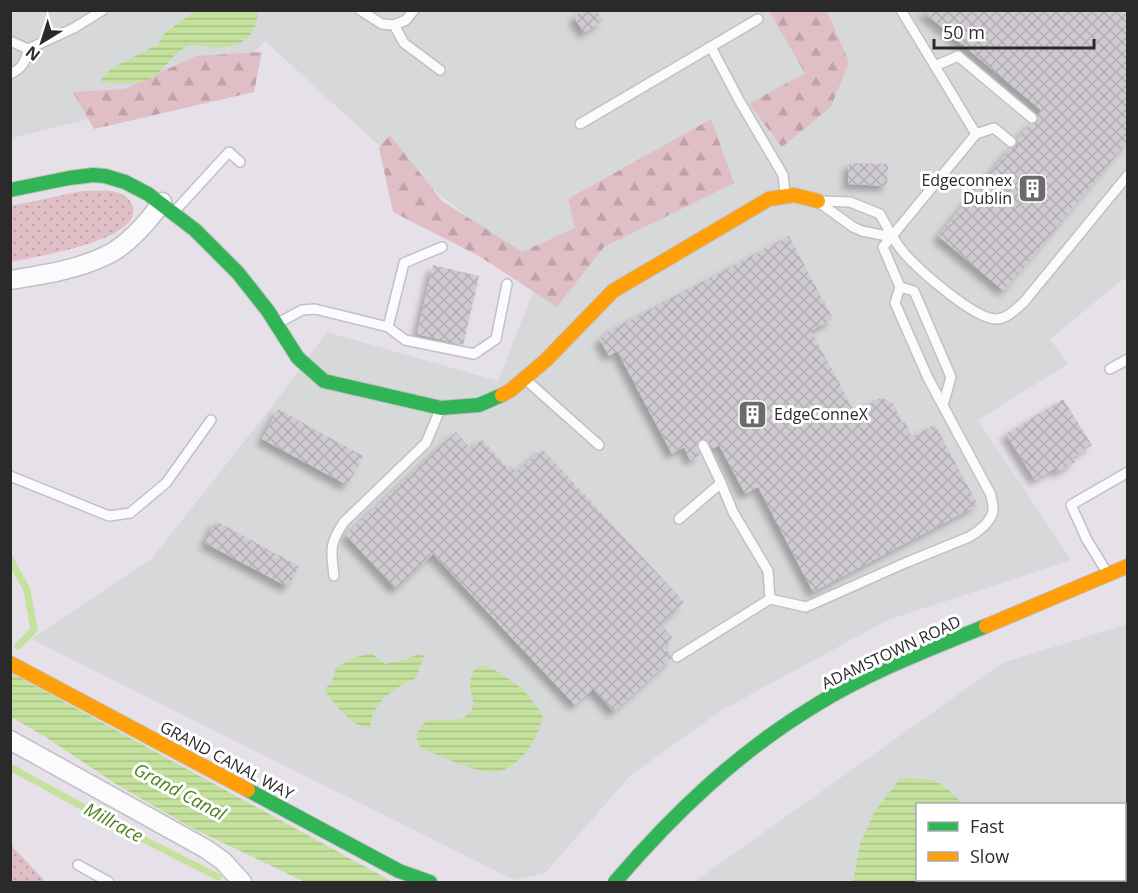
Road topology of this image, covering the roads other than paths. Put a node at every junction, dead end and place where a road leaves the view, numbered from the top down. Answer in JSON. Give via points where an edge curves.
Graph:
{"nodes":[{"id":1,"x":104,"y":10,"type":"edge"},
{"id":2,"x":360,"y":10,"type":"edge"},
{"id":3,"x":414,"y":10,"type":"edge"},
{"id":4,"x":901,"y":10,"type":"edge"},
{"id":5,"x":758,"y":19,"type":"dead end"},
{"id":6,"x":394,"y":25,"type":"junction"},
{"id":7,"x":10,"y":41,"type":"edge"},
{"id":8,"x":711,"y":47,"type":"junction"},
{"id":9,"x":28,"y":49,"type":"junction"},
{"id":10,"x":935,"y":66,"type":"junction"},
{"id":11,"x":440,"y":70,"type":"dead end"},
{"id":12,"x":10,"y":74,"type":"edge"},
{"id":13,"x":1032,"y":118,"type":"dead end"},
{"id":14,"x":580,"y":124,"type":"dead end"},
{"id":15,"x":976,"y":134,"type":"junction"},
{"id":16,"x":1011,"y":142,"type":"dead end"},
{"id":17,"x":240,"y":162,"type":"dead end"},
{"id":18,"x":1128,"y":175,"type":"edge"},
{"id":19,"x":10,"y":190,"type":"edge"},
{"id":20,"x":786,"y":195,"type":"junction"},
{"id":21,"x":818,"y":201,"type":"junction"},
{"id":22,"x":168,"y":207,"type":"junction"},
{"id":23,"x":892,"y":237,"type":"junction"},
{"id":24,"x":442,"y":247,"type":"dead end"},
{"id":25,"x":10,"y":280,"type":"edge"},
{"id":26,"x":507,"y":284,"type":"dead end"},
{"id":27,"x":900,"y":288,"type":"junction"},
{"id":28,"x":276,"y":324,"type":"junction"},
{"id":29,"x":388,"y":327,"type":"junction"},
{"id":30,"x":1128,"y":359,"type":"edge"},
{"id":31,"x":1110,"y":369,"type":"dead end"},
{"id":32,"x":525,"y":379,"type":"junction"},
{"id":33,"x":944,"y":405,"type":"junction"},
{"id":34,"x":441,"y":408,"type":"junction"},
{"id":35,"x":211,"y":420,"type":"dead end"},
{"id":36,"x":599,"y":445,"type":"dead end"},
{"id":37,"x":703,"y":445,"type":"dead end"},
{"id":38,"x":1128,"y":472,"type":"edge"},
{"id":39,"x":10,"y":476,"type":"edge"},
{"id":40,"x":721,"y":483,"type":"junction"},
{"id":41,"x":679,"y":519,"type":"dead end"},
{"id":42,"x":1128,"y":566,"type":"edge"},
{"id":43,"x":1109,"y":575,"type":"junction"},
{"id":44,"x":334,"y":576,"type":"dead end"},
{"id":45,"x":770,"y":598,"type":"junction"},
{"id":46,"x":677,"y":657,"type":"dead end"},
{"id":47,"x":10,"y":663,"type":"edge"},
{"id":48,"x":10,"y":740,"type":"edge"},
{"id":49,"x":78,"y":865,"type":"dead end"},
{"id":50,"x":110,"y":882,"type":"edge"},
{"id":51,"x":242,"y":882,"type":"edge"},
{"id":52,"x":429,"y":882,"type":"edge"},
{"id":53,"x":615,"y":882,"type":"edge"}],
"edges":[{"from":1,"to":9,"type":"lane"},
{"from":2,"to":6,"type":"lane","via":[[382,24]]},
{"from":3,"to":6,"type":"lane","via":[[406,20]]},
{"from":4,"to":10,"type":"lane"},
{"from":5,"to":8,"type":"lane"},
{"from":6,"to":11,"type":"lane","via":[[404,43]]},
{"from":7,"to":9,"type":"lane"},
{"from":8,"to":14,"type":"lane"},
{"from":8,"to":20,"type":"lane","via":[[783,175]]},
{"from":9,"to":12,"type":"lane","via":[[19,70]]},
{"from":10,"to":13,"type":"lane","via":[[958,56]]},
{"from":10,"to":15,"type":"lane"},
{"from":15,"to":16,"type":"lane","via":[[994,128]]},
{"from":15,"to":23,"type":"lane"},
{"from":17,"to":22,"type":"lane","via":[[229,152]]},
{"from":18,"to":23,"type":"lane","via":[[1024,302],[1000,319],[974,312],[918,267]]},
{"from":19,"to":22,"type":"street","via":[[75,177],[107,176],[129,182]]},
{"from":20,"to":21,"type":"street","via":[[803,195]]},
{"from":20,"to":32,"type":"street","via":[[769,199],[613,291]]},
{"from":21,"to":23,"type":"lane","via":[[853,227]]},
{"from":21,"to":23,"type":"lane","via":[[850,202],[880,214]]},
{"from":22,"to":25,"type":"street","via":[[107,256]]},
{"from":22,"to":28,"type":"street","via":[[246,281]]},
{"from":23,"to":27,"type":"lane","via":[[883,247]]},
{"from":24,"to":29,"type":"lane","via":[[404,263]]},
{"from":26,"to":29,"type":"lane","via":[[496,339],[474,354],[405,340]]},
{"from":27,"to":33,"type":"lane","via":[[895,303]]},
{"from":27,"to":33,"type":"lane","via":[[914,291],[951,377]]},
{"from":28,"to":29,"type":"lane","via":[[302,310],[315,309]]},
{"from":28,"to":34,"type":"street","via":[[297,358],[324,381]]},
{"from":30,"to":31,"type":"lane"},
{"from":32,"to":34,"type":"street","via":[[479,405]]},
{"from":32,"to":36,"type":"lane"},
{"from":33,"to":45,"type":"lane","via":[[991,495],[993,510],[978,533],[806,607]]},
{"from":34,"to":44,"type":"lane","via":[[426,443],[344,522],[331,546]]},
{"from":35,"to":39,"type":"lane","via":[[166,483],[130,513],[109,516]]},
{"from":37,"to":40,"type":"lane"},
{"from":38,"to":43,"type":"lane","via":[[1071,504]]},
{"from":40,"to":41,"type":"lane"},
{"from":40,"to":45,"type":"lane","via":[[733,512],[768,571]]},
{"from":42,"to":43,"type":"street","name":"ADAMSTOWN ROAD"},
{"from":43,"to":53,"type":"street","name":"ADAMSTOWN ROAD","via":[[902,662],[815,706],[716,777]]},
{"from":45,"to":46,"type":"lane"},
{"from":47,"to":52,"type":"street","name":"GRAND CANAL WAY","via":[[399,871]]},
{"from":48,"to":51,"type":"street","via":[[206,849]]},
{"from":49,"to":50,"type":"lane"}]}
